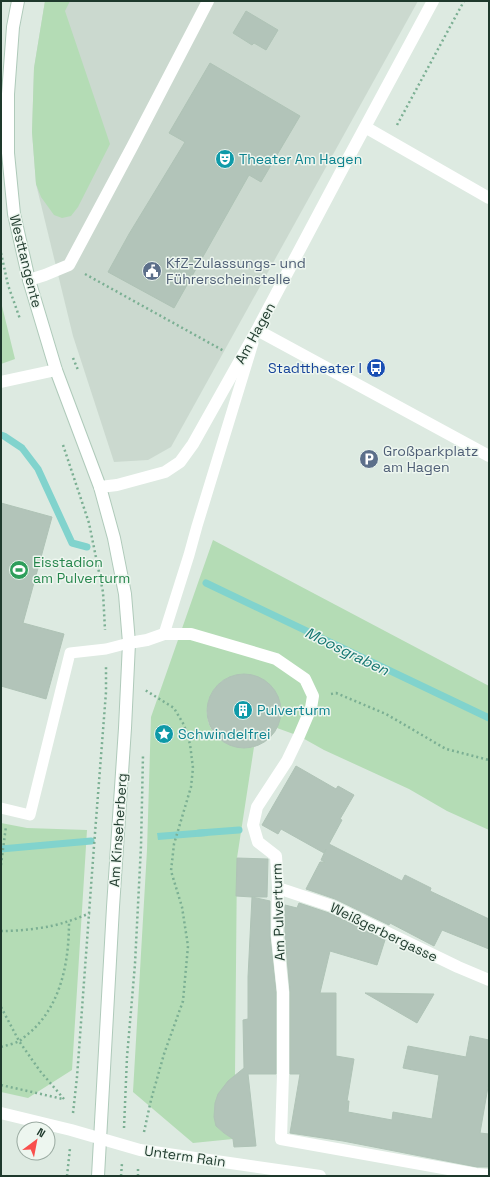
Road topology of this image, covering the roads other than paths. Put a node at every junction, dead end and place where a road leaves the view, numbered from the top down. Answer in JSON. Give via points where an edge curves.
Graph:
{"nodes":[{"id":1,"x":18,"y":1,"type":"edge"},
{"id":2,"x":208,"y":1,"type":"edge"},
{"id":3,"x":433,"y":1,"type":"edge"},
{"id":4,"x":365,"y":127,"type":"junction"},
{"id":5,"x":489,"y":198,"type":"edge"},
{"id":6,"x":29,"y":280,"type":"junction"},
{"id":7,"x":257,"y":330,"type":"junction"},
{"id":8,"x":56,"y":370,"type":"junction"},
{"id":9,"x":1,"y":382,"type":"edge"},
{"id":10,"x":489,"y":456,"type":"edge"},
{"id":11,"x":100,"y":487,"type":"junction"},
{"id":12,"x":164,"y":634,"type":"junction"},
{"id":13,"x":128,"y":643,"type":"junction"},
{"id":14,"x":1,"y":808,"type":"edge"},
{"id":15,"x":278,"y":888,"type":"junction"},
{"id":16,"x":489,"y":980,"type":"edge"},
{"id":17,"x":1,"y":1113,"type":"edge"},
{"id":18,"x":100,"y":1138,"type":"junction"},
{"id":19,"x":476,"y":1175,"type":"edge"},
{"id":20,"x":489,"y":1175,"type":"edge"},
{"id":21,"x":98,"y":1176,"type":"edge"},
{"id":22,"x":320,"y":1176,"type":"edge"}],
"edges":[{"from":1,"to":6,"type":"street","name":"Westtangente","via":[[13,27],[8,94],[8,153],[14,214]]},
{"from":2,"to":6,"type":"street","via":[[69,265]]},
{"from":3,"to":4,"type":"street","name":"Am Hagen"},
{"from":4,"to":5,"type":"street"},
{"from":4,"to":7,"type":"street","name":"Am Hagen"},
{"from":6,"to":8,"type":"street","name":"Westtangente"},
{"from":7,"to":10,"type":"street"},
{"from":7,"to":11,"type":"street","name":"Am Hagen","via":[[193,444],[180,462],[165,472]]},
{"from":7,"to":12,"type":"lane"},
{"from":8,"to":9,"type":"street"},
{"from":8,"to":11,"type":"street","name":"Westtangente"},
{"from":11,"to":13,"type":"street","name":"Am Kinseherberg","via":[[121,567]]},
{"from":12,"to":13,"type":"street"},
{"from":12,"to":15,"type":"street","name":"Am Pulverturm","via":[[191,634],[276,659],[305,679],[312,702],[287,760],[257,807],[253,825],[258,842],[276,856]]},
{"from":13,"to":14,"type":"lane","via":[[106,649],[70,653],[30,815]]},
{"from":13,"to":18,"type":"street","name":"Am Kinseherberg"},
{"from":15,"to":16,"type":"street","name":"Weißgerbergasse","via":[[332,906]]},
{"from":15,"to":19,"type":"street","name":"Am Pulverturm","via":[[277,936],[283,992],[284,1074],[281,1139]]},
{"from":17,"to":18,"type":"street","name":"Unterm Rain"},
{"from":18,"to":21,"type":"street","name":"Am Kinseherberg"},
{"from":18,"to":22,"type":"street","name":"Unterm Rain","via":[[140,1150]]},
{"from":19,"to":20,"type":"street"}]}
